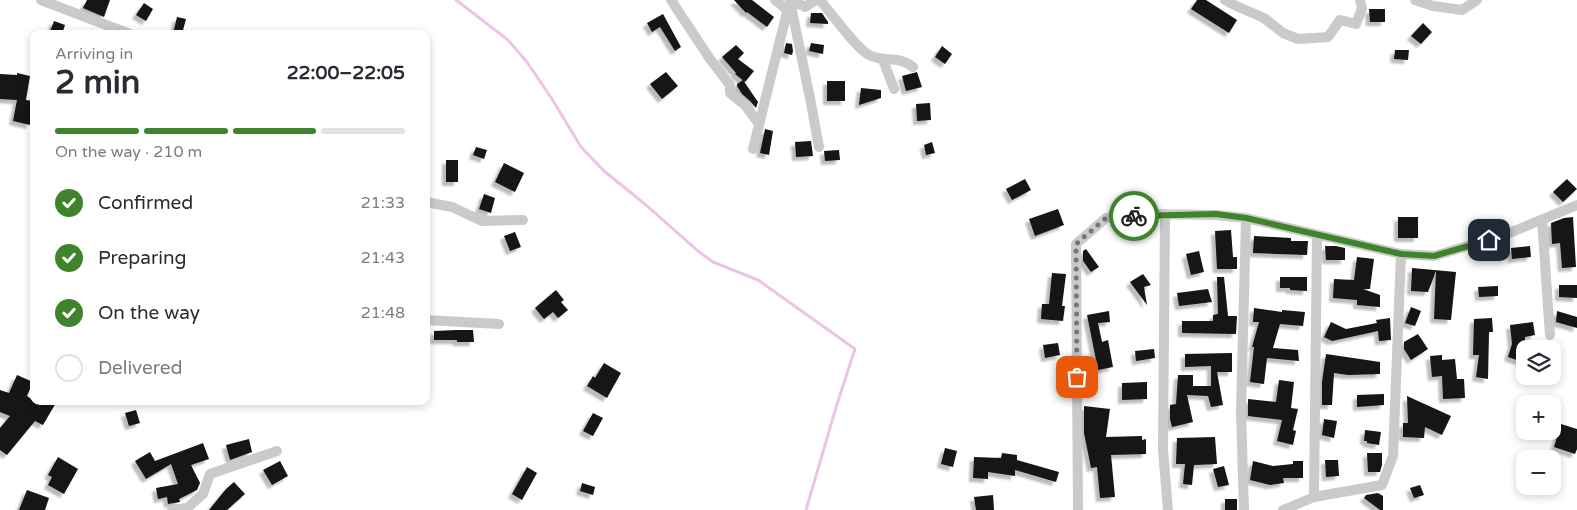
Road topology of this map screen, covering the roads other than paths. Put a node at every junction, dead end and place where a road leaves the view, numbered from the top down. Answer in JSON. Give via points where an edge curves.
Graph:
{"nodes":[{"id":1,"x":41,"y":0,"type":"edge"},
{"id":2,"x":671,"y":0,"type":"edge"},
{"id":3,"x":774,"y":0,"type":"edge"},
{"id":4,"x":816,"y":0,"type":"edge"},
{"id":5,"x":820,"y":0,"type":"edge"},
{"id":6,"x":1225,"y":0,"type":"edge"},
{"id":7,"x":1360,"y":0,"type":"edge"},
{"id":8,"x":1415,"y":0,"type":"edge"},
{"id":9,"x":1477,"y":0,"type":"edge"},
{"id":10,"x":790,"y":2,"type":"edge"},
{"id":11,"x":120,"y":30,"type":"edge"},
{"id":12,"x":883,"y":60,"type":"junction"},
{"id":13,"x":913,"y":67,"type":"dead end"},
{"id":14,"x":894,"y":89,"type":"dead end"},
{"id":15,"x":759,"y":124,"type":"junction"},
{"id":16,"x":819,"y":147,"type":"dead end"},
{"id":17,"x":753,"y":149,"type":"dead end"},
{"id":18,"x":430,"y":203,"type":"edge"},
{"id":19,"x":1577,"y":205,"type":"edge"},
{"id":20,"x":1165,"y":214,"type":"junction"},
{"id":21,"x":1246,"y":218,"type":"junction"},
{"id":22,"x":523,"y":220,"type":"dead end"},
{"id":23,"x":1542,"y":220,"type":"junction"},
{"id":24,"x":1317,"y":235,"type":"junction"},
{"id":25,"x":1401,"y":254,"type":"junction"},
{"id":26,"x":430,"y":320,"type":"edge"},
{"id":27,"x":499,"y":324,"type":"dead end"},
{"id":28,"x":1550,"y":335,"type":"dead end"},
{"id":29,"x":277,"y":451,"type":"dead end"},
{"id":30,"x":1314,"y":497,"type":"junction"},
{"id":31,"x":187,"y":509,"type":"edge"},
{"id":32,"x":172,"y":510,"type":"edge"},
{"id":33,"x":1078,"y":510,"type":"edge"},
{"id":34,"x":1168,"y":510,"type":"edge"},
{"id":35,"x":1244,"y":510,"type":"edge"},
{"id":36,"x":1283,"y":510,"type":"edge"}],
"edges":[{"from":1,"to":11,"type":"street"},
{"from":2,"to":15,"type":"street","via":[[730,85],[730,93],[745,105]]},
{"from":3,"to":10,"type":"street"},
{"from":4,"to":10,"type":"street","via":[[806,7]]},
{"from":5,"to":12,"type":"street","via":[[868,55]]},
{"from":6,"to":7,"type":"street","via":[[1264,18],[1283,33],[1298,39],[1328,37],[1340,20],[1356,24],[1362,8]]},
{"from":8,"to":9,"type":"street","via":[[1462,10]]},
{"from":10,"to":15,"type":"street"},
{"from":10,"to":16,"type":"street"},
{"from":12,"to":13,"type":"street","via":[[902,60]]},
{"from":12,"to":14,"type":"street"},
{"from":15,"to":17,"type":"street"},
{"from":18,"to":22,"type":"street","via":[[452,207],[482,221]]},
{"from":19,"to":23,"type":"street"},
{"from":20,"to":21,"type":"street","via":[[1216,214]]},
{"from":20,"to":33,"type":"street","via":[[1106,218],[1076,244]]},
{"from":20,"to":34,"type":"street","via":[[1163,450]]},
{"from":21,"to":24,"type":"street"},
{"from":21,"to":35,"type":"street","via":[[1241,411]]},
{"from":23,"to":25,"type":"street","via":[[1434,256]]},
{"from":23,"to":28,"type":"street"},
{"from":24,"to":25,"type":"street"},
{"from":24,"to":30,"type":"street"},
{"from":25,"to":30,"type":"street","via":[[1393,456],[1382,485]]},
{"from":26,"to":27,"type":"street"},
{"from":29,"to":31,"type":"street","via":[[210,474],[203,494]]},
{"from":30,"to":36,"type":"street"},
{"from":31,"to":32,"type":"street"}]}
